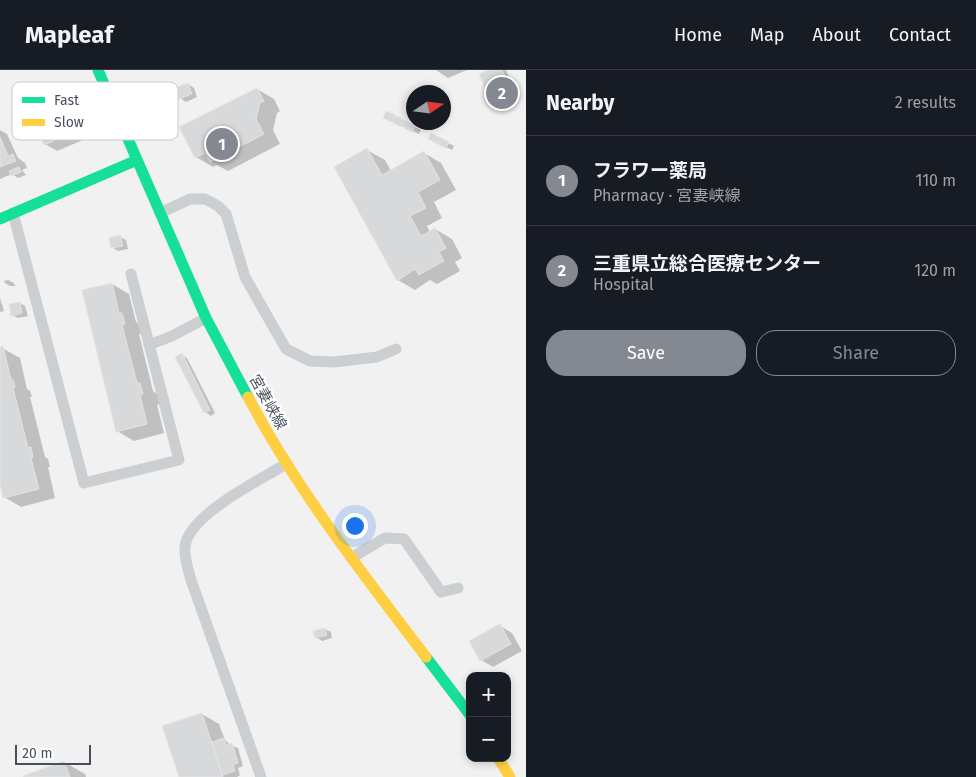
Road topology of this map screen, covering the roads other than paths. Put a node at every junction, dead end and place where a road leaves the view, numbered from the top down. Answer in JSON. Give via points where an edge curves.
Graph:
{"nodes":[{"id":1,"x":98,"y":70,"type":"edge"},
{"id":2,"x":103,"y":82,"type":"edge"},
{"id":3,"x":128,"y":140,"type":"edge"},
{"id":4,"x":137,"y":160,"type":"junction"},
{"id":5,"x":13,"y":213,"type":"junction"},
{"id":6,"x":160,"y":213,"type":"junction"},
{"id":7,"x":0,"y":219,"type":"edge"},
{"id":8,"x":131,"y":274,"type":"dead end"},
{"id":9,"x":206,"y":318,"type":"junction"},
{"id":10,"x":149,"y":345,"type":"junction"},
{"id":11,"x":396,"y":349,"type":"dead end"},
{"id":12,"x":286,"y":464,"type":"junction"},
{"id":13,"x":351,"y":558,"type":"junction"},
{"id":14,"x":458,"y":588,"type":"dead end"},
{"id":15,"x":466,"y":710,"type":"edge"},
{"id":16,"x":501,"y":762,"type":"edge"},
{"id":17,"x":261,"y":777,"type":"edge"},
{"id":18,"x":510,"y":777,"type":"edge"}],
"edges":[{"from":1,"to":2,"type":"main road","name":"宮妻峡線"},
{"from":3,"to":4,"type":"main road","name":"宮妻峡線"},
{"from":4,"to":5,"type":"main road"},
{"from":4,"to":6,"type":"main road","name":"宮妻峡線"},
{"from":5,"to":7,"type":"main road"},
{"from":5,"to":10,"type":"lane","via":[[84,483],[179,460]]},
{"from":6,"to":9,"type":"main road","name":"宮妻峡線"},
{"from":6,"to":11,"type":"lane","via":[[190,199],[205,199],[226,214],[244,277],[286,349],[310,361],[334,362],[377,357]]},
{"from":8,"to":10,"type":"lane"},
{"from":9,"to":10,"type":"lane"},
{"from":9,"to":12,"type":"main road","name":"宮妻峡線"},
{"from":12,"to":13,"type":"main road","name":"宮妻峡線"},
{"from":12,"to":17,"type":"lane","via":[[215,507],[199,520],[185,545],[185,561],[191,580]]},
{"from":13,"to":14,"type":"lane","via":[[385,538],[404,539],[441,592]]},
{"from":13,"to":15,"type":"main road","name":"宮妻峡線"},
{"from":16,"to":18,"type":"main road"}]}
